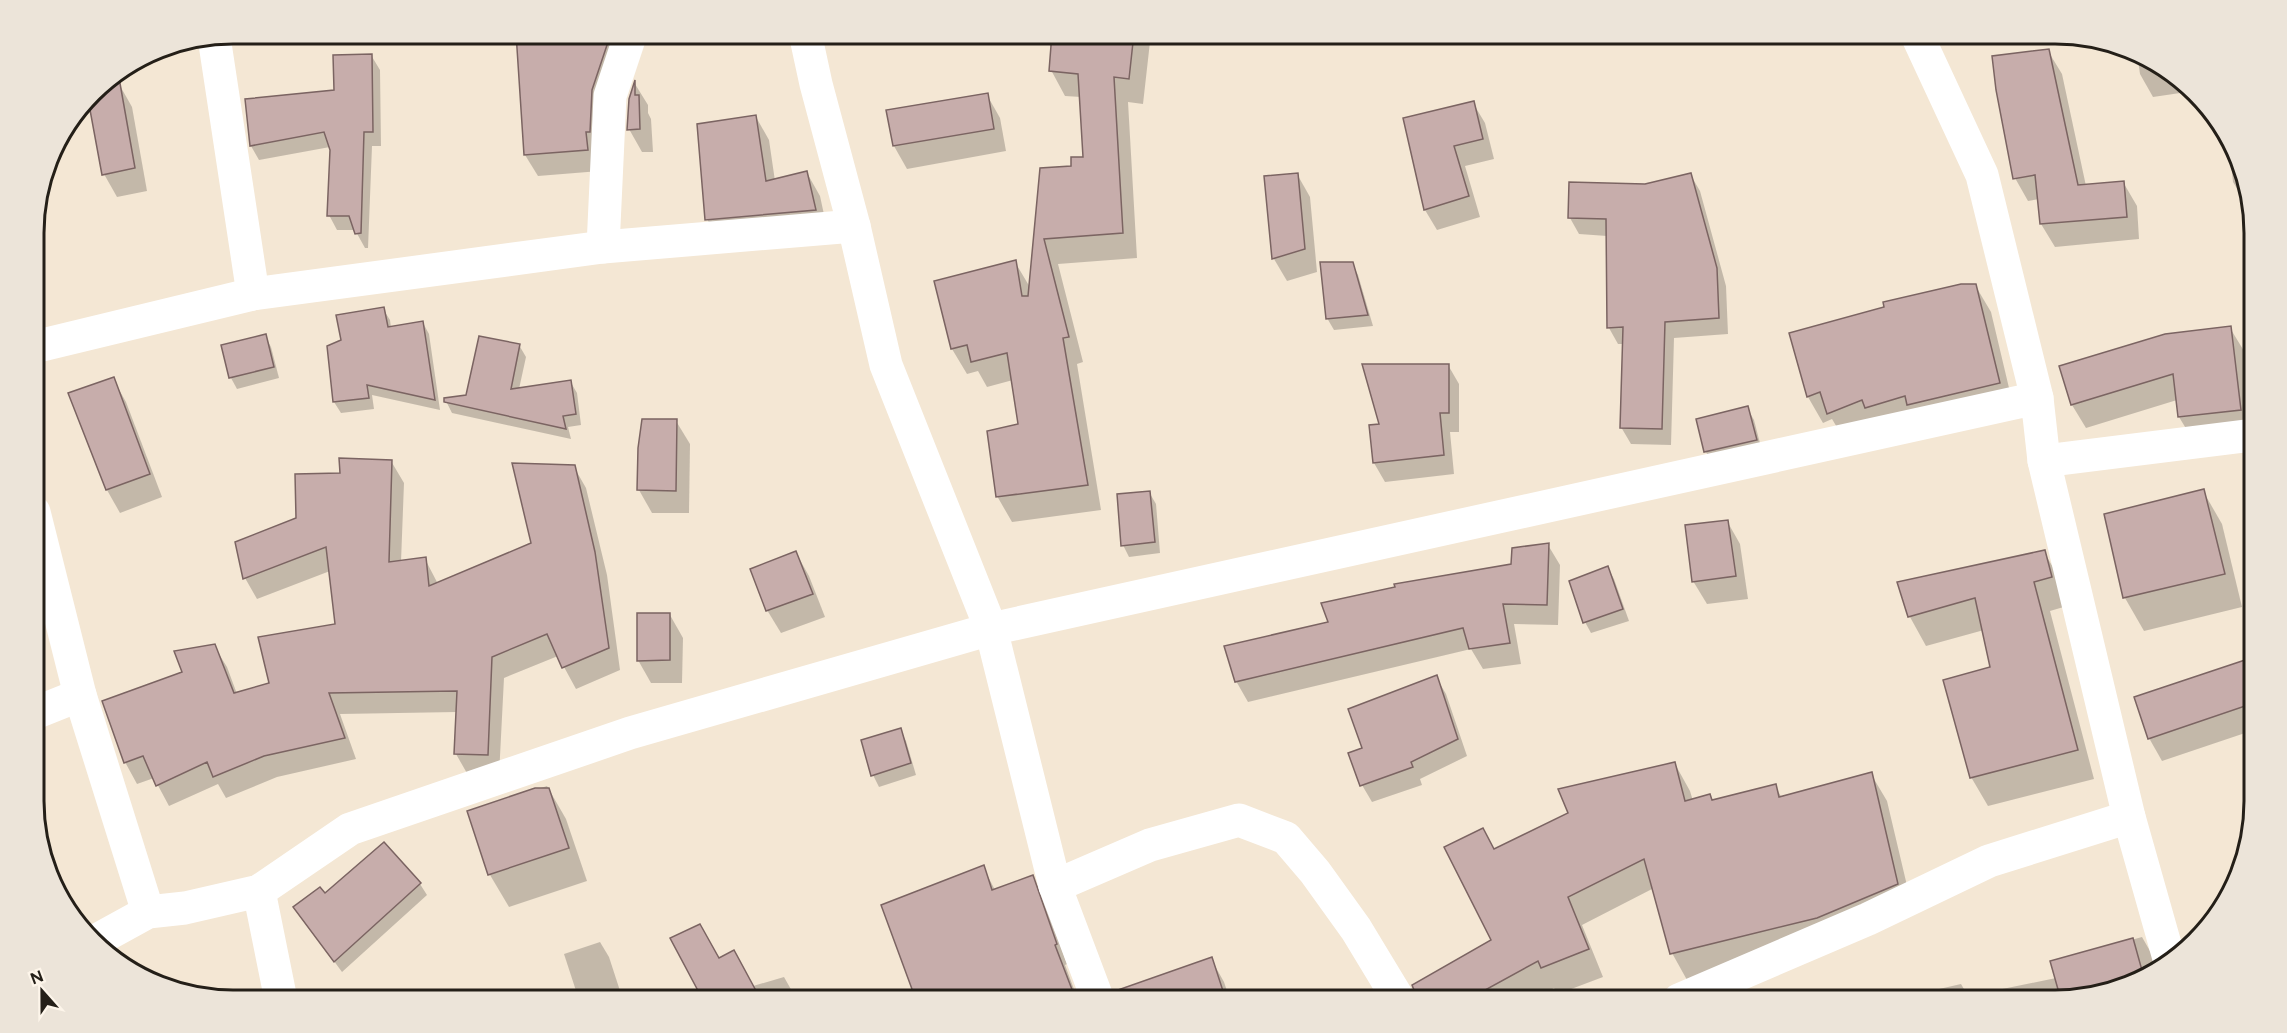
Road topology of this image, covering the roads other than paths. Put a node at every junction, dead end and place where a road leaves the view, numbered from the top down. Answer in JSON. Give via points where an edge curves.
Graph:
{"nodes":[{"id":1,"x":627,"y":44,"type":"edge"},
{"id":2,"x":807,"y":44,"type":"edge"},
{"id":3,"x":1921,"y":44,"type":"edge"},
{"id":4,"x":215,"y":45,"type":"edge"},
{"id":5,"x":854,"y":226,"type":"junction"},
{"id":6,"x":603,"y":247,"type":"junction"},
{"id":7,"x":253,"y":294,"type":"junction"},
{"id":8,"x":44,"y":344,"type":"edge"},
{"id":9,"x":2037,"y":398,"type":"junction"},
{"id":10,"x":2244,"y":436,"type":"edge"},
{"id":11,"x":2044,"y":461,"type":"junction"},
{"id":12,"x":44,"y":552,"type":"edge"},
{"id":13,"x":991,"y":629,"type":"junction"},
{"id":14,"x":80,"y":695,"type":"junction"},
{"id":15,"x":44,"y":709,"type":"edge"},
{"id":16,"x":2129,"y":817,"type":"junction"},
{"id":17,"x":1056,"y":886,"type":"junction"},
{"id":18,"x":259,"y":891,"type":"junction"},
{"id":19,"x":148,"y":912,"type":"junction"},
{"id":20,"x":102,"y":936,"type":"edge"},
{"id":21,"x":2167,"y":952,"type":"edge"},
{"id":22,"x":1393,"y":989,"type":"edge"},
{"id":23,"x":1704,"y":989,"type":"edge"},
{"id":24,"x":279,"y":990,"type":"edge"},
{"id":25,"x":1094,"y":990,"type":"edge"}],
"edges":[{"from":1,"to":6,"type":"street","via":[[610,96]]},
{"from":2,"to":5,"type":"street"},
{"from":3,"to":9,"type":"street","via":[[1982,175]]},
{"from":4,"to":7,"type":"street"},
{"from":5,"to":6,"type":"street"},
{"from":5,"to":13,"type":"street","via":[[886,365]]},
{"from":6,"to":7,"type":"street"},
{"from":7,"to":8,"type":"street"},
{"from":9,"to":11,"type":"street"},
{"from":9,"to":13,"type":"street"},
{"from":10,"to":11,"type":"street"},
{"from":11,"to":16,"type":"street"},
{"from":12,"to":14,"type":"street"},
{"from":13,"to":17,"type":"street"},
{"from":13,"to":18,"type":"street","via":[[630,732],[350,829]]},
{"from":14,"to":15,"type":"street"},
{"from":14,"to":19,"type":"street"},
{"from":16,"to":21,"type":"street"},
{"from":16,"to":23,"type":"street","via":[[1989,861],[1868,919]]},
{"from":17,"to":22,"type":"street","via":[[1150,845],[1239,820],[1286,838],[1356,929]]},
{"from":17,"to":25,"type":"street"},
{"from":18,"to":19,"type":"street"},
{"from":18,"to":24,"type":"street"},
{"from":19,"to":20,"type":"street"}]}
